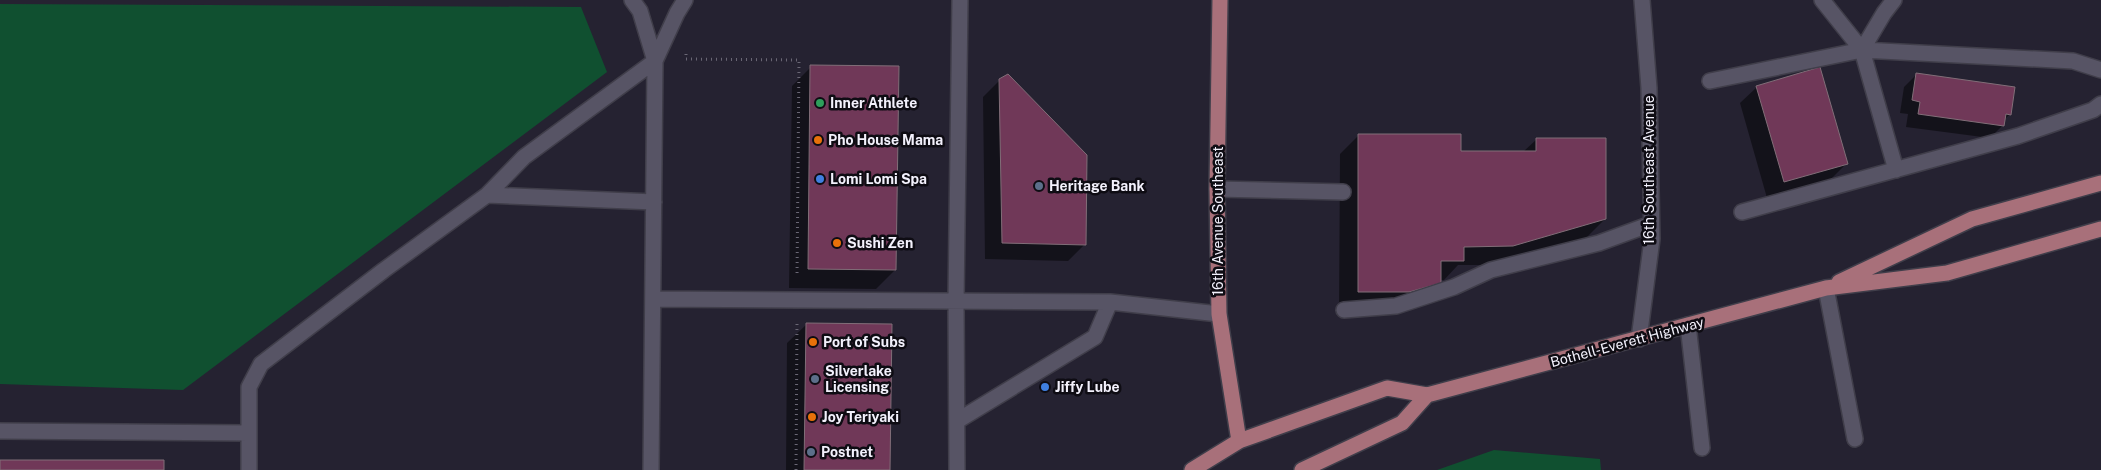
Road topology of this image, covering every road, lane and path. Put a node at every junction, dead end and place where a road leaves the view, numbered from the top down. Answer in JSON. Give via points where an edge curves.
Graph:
{"nodes":[{"id":1,"x":632,"y":0,"type":"edge"},
{"id":2,"x":685,"y":0,"type":"edge"},
{"id":3,"x":960,"y":0,"type":"edge"},
{"id":4,"x":1220,"y":0,"type":"edge"},
{"id":5,"x":1642,"y":0,"type":"edge"},
{"id":6,"x":1822,"y":0,"type":"edge"},
{"id":7,"x":1894,"y":0,"type":"edge"},
{"id":8,"x":686,"y":50,"type":"dead end"},
{"id":9,"x":1862,"y":50,"type":"junction"},
{"id":10,"x":655,"y":60,"type":"junction"},
{"id":11,"x":2101,"y":70,"type":"edge"},
{"id":12,"x":1710,"y":81,"type":"dead end"},
{"id":13,"x":2101,"y":104,"type":"edge"},
{"id":14,"x":1896,"y":170,"type":"junction"},
{"id":15,"x":2101,"y":183,"type":"edge"},
{"id":16,"x":1217,"y":189,"type":"junction"},
{"id":17,"x":1343,"y":192,"type":"dead end"},
{"id":18,"x":487,"y":195,"type":"junction"},
{"id":19,"x":654,"y":202,"type":"junction"},
{"id":20,"x":1742,"y":212,"type":"dead end"},
{"id":21,"x":1651,"y":224,"type":"junction"},
{"id":22,"x":2101,"y":229,"type":"edge"},
{"id":23,"x":1826,"y":288,"type":"junction"},
{"id":24,"x":653,"y":299,"type":"junction"},
{"id":25,"x":797,"y":299,"type":"junction"},
{"id":26,"x":956,"y":301,"type":"junction"},
{"id":27,"x":1110,"y":302,"type":"junction"},
{"id":28,"x":1344,"y":310,"type":"dead end"},
{"id":29,"x":1219,"y":314,"type":"junction"},
{"id":30,"x":1688,"y":325,"type":"junction"},
{"id":31,"x":1639,"y":340,"type":"junction"},
{"id":32,"x":1427,"y":395,"type":"junction"},
{"id":33,"x":957,"y":421,"type":"junction"},
{"id":34,"x":0,"y":432,"type":"edge"},
{"id":35,"x":249,"y":433,"type":"junction"},
{"id":36,"x":1855,"y":439,"type":"dead end"},
{"id":37,"x":1239,"y":441,"type":"junction"},
{"id":38,"x":1702,"y":448,"type":"dead end"},
{"id":39,"x":248,"y":470,"type":"edge"},
{"id":40,"x":651,"y":470,"type":"edge"},
{"id":41,"x":796,"y":470,"type":"edge"},
{"id":42,"x":957,"y":470,"type":"edge"},
{"id":43,"x":1192,"y":470,"type":"edge"},
{"id":44,"x":1214,"y":470,"type":"edge"},
{"id":45,"x":1302,"y":470,"type":"edge"}],
"edges":[{"from":1,"to":10,"type":"street","via":[[640,10]]},
{"from":2,"to":10,"type":"street"},
{"from":3,"to":26,"type":"street"},
{"from":4,"to":16,"type":"main road","name":"16th Avenue Southeast"},
{"from":5,"to":21,"type":"street","name":"16th Southeast Avenue","via":[[1649,88]]},
{"from":6,"to":9,"type":"street"},
{"from":7,"to":9,"type":"street"},
{"from":8,"to":25,"type":"path","via":[[686,60],[799,60]]},
{"from":9,"to":11,"type":"street","via":[[2073,61]]},
{"from":9,"to":12,"type":"street"},
{"from":9,"to":14,"type":"street"},
{"from":10,"to":18,"type":"street","via":[[524,157]]},
{"from":10,"to":19,"type":"street"},
{"from":13,"to":14,"type":"street","via":[[2093,110],[2018,136]]},
{"from":14,"to":20,"type":"street"},
{"from":15,"to":23,"type":"main road","name":"Bothell-Everett Highway","via":[[1972,219]]},
{"from":16,"to":17,"type":"street"},
{"from":16,"to":29,"type":"main road","name":"16th Avenue Southeast"},
{"from":18,"to":19,"type":"street"},
{"from":18,"to":35,"type":"street","via":[[261,364],[249,387]]},
{"from":19,"to":24,"type":"street"},
{"from":21,"to":28,"type":"street","via":[[1598,243],[1491,270],[1454,287],[1396,306]]},
{"from":21,"to":31,"type":"street","name":"16th Southeast Avenue","via":[[1652,239]]},
{"from":22,"to":23,"type":"main road","name":"Bothell-Everett Highway","via":[[1947,273]]},
{"from":23,"to":30,"type":"main road","name":"Bothell-Everett Highway"},
{"from":23,"to":36,"type":"street"},
{"from":24,"to":25,"type":"street"},
{"from":24,"to":40,"type":"street"},
{"from":25,"to":26,"type":"street"},
{"from":25,"to":41,"type":"path"},
{"from":26,"to":27,"type":"street"},
{"from":26,"to":33,"type":"street"},
{"from":27,"to":29,"type":"street"},
{"from":27,"to":33,"type":"street","via":[[1095,337]]},
{"from":29,"to":37,"type":"main road","name":"16th Avenue Southeast"},
{"from":30,"to":31,"type":"main road","name":"Bothell-Everett Highway"},
{"from":30,"to":38,"type":"street"},
{"from":31,"to":32,"type":"main road","name":"Bothell-Everett Highway"},
{"from":32,"to":37,"type":"main road","name":"Bothell-Everett Highway","via":[[1387,388]]},
{"from":32,"to":45,"type":"main road","via":[[1402,422]]},
{"from":33,"to":42,"type":"street"},
{"from":34,"to":35,"type":"street"},
{"from":35,"to":39,"type":"street"},
{"from":37,"to":43,"type":"main road","name":"Bothell-Everett Highway"},
{"from":37,"to":44,"type":"main road"}]}
